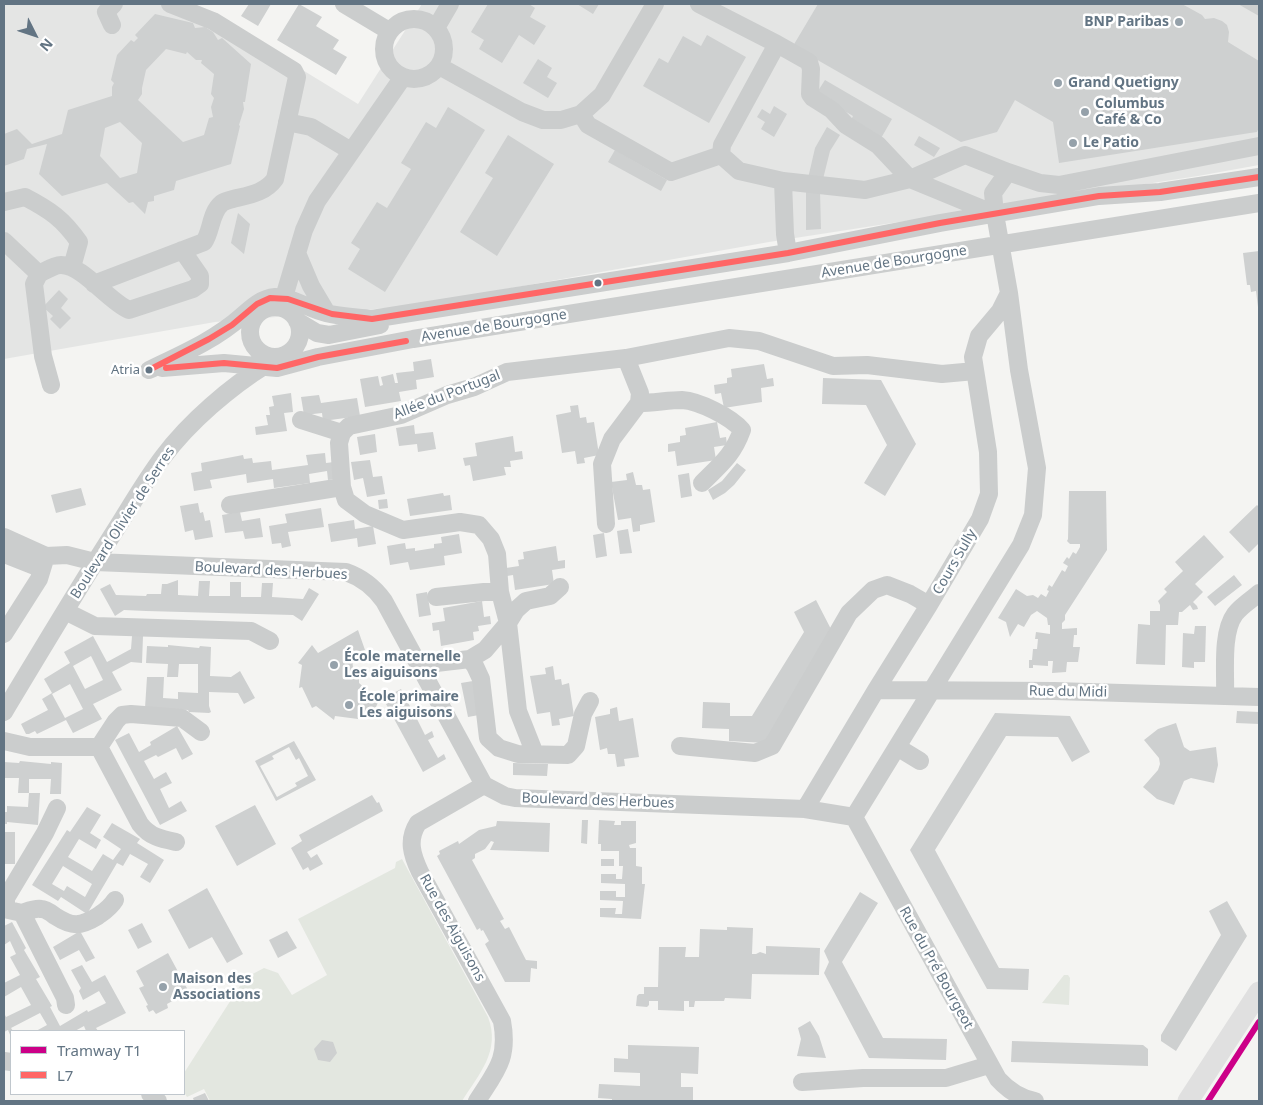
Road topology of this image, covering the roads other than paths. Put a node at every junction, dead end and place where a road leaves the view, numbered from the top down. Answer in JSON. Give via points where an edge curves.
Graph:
{"nodes":[{"id":1,"x":114,"y":4,"type":"edge"},
{"id":2,"x":344,"y":4,"type":"edge"},
{"id":3,"x":450,"y":4,"type":"edge"},
{"id":4,"x":655,"y":4,"type":"edge"},
{"id":5,"x":699,"y":4,"type":"edge"},
{"id":6,"x":175,"y":5,"type":"edge"},
{"id":7,"x":112,"y":25,"type":"dead end"},
{"id":8,"x":436,"y":28,"type":"junction"},
{"id":9,"x":389,"y":31,"type":"junction"},
{"id":10,"x":777,"y":44,"type":"junction"},
{"id":11,"x":439,"y":66,"type":"junction"},
{"id":12,"x":403,"y":77,"type":"junction"},
{"id":13,"x":581,"y":114,"type":"junction"},
{"id":14,"x":287,"y":122,"type":"junction"},
{"id":15,"x":1259,"y":145,"type":"edge"},
{"id":16,"x":351,"y":152,"type":"junction"},
{"id":17,"x":721,"y":154,"type":"junction"},
{"id":18,"x":1008,"y":172,"type":"junction"},
{"id":19,"x":1259,"y":176,"type":"edge"},
{"id":20,"x":910,"y":179,"type":"junction"},
{"id":21,"x":783,"y":181,"type":"junction"},
{"id":22,"x":1259,"y":185,"type":"edge"},
{"id":23,"x":1259,"y":196,"type":"edge"},
{"id":24,"x":4,"y":202,"type":"edge"},
{"id":25,"x":1259,"y":203,"type":"edge"},
{"id":26,"x":997,"y":230,"type":"junction"},
{"id":27,"x":4,"y":241,"type":"edge"},
{"id":28,"x":182,"y":250,"type":"junction"},
{"id":29,"x":297,"y":253,"type":"junction"},
{"id":30,"x":788,"y":253,"type":"junction"},
{"id":31,"x":72,"y":267,"type":"junction"},
{"id":32,"x":39,"y":274,"type":"junction"},
{"id":33,"x":94,"y":284,"type":"junction"},
{"id":34,"x":1009,"y":293,"type":"junction"},
{"id":35,"x":282,"y":303,"type":"junction"},
{"id":36,"x":326,"y":313,"type":"junction"},
{"id":37,"x":297,"y":321,"type":"junction"},
{"id":38,"x":254,"y":347,"type":"junction"},
{"id":39,"x":626,"y":358,"type":"junction"},
{"id":40,"x":266,"y":364,"type":"junction"},
{"id":41,"x":975,"y":371,"type":"junction"},
{"id":42,"x":51,"y":385,"type":"dead end"},
{"id":43,"x":639,"y":403,"type":"junction"},
{"id":44,"x":301,"y":420,"type":"dead end"},
{"id":45,"x":342,"y":433,"type":"junction"},
{"id":46,"x":702,"y":483,"type":"dead end"},
{"id":47,"x":342,"y":487,"type":"junction"},
{"id":48,"x":230,"y":505,"type":"dead end"},
{"id":49,"x":606,"y":524,"type":"dead end"},
{"id":50,"x":4,"y":537,"type":"edge"},
{"id":51,"x":4,"y":554,"type":"edge"},
{"id":52,"x":95,"y":562,"type":"junction"},
{"id":53,"x":44,"y":563,"type":"junction"},
{"id":54,"x":560,"y":587,"type":"dead end"},
{"id":55,"x":500,"y":592,"type":"junction"},
{"id":56,"x":1259,"y":593,"type":"edge"},
{"id":57,"x":436,"y":597,"type":"dead end"},
{"id":58,"x":929,"y":605,"type":"junction"},
{"id":59,"x":65,"y":611,"type":"junction"},
{"id":60,"x":508,"y":624,"type":"junction"},
{"id":61,"x":4,"y":634,"type":"edge"},
{"id":62,"x":270,"y":641,"type":"dead end"},
{"id":63,"x":470,"y":659,"type":"junction"},
{"id":64,"x":419,"y":665,"type":"junction"},
{"id":65,"x":932,"y":689,"type":"junction"},
{"id":66,"x":876,"y":690,"type":"junction"},
{"id":67,"x":1225,"y":696,"type":"junction"},
{"id":68,"x":1259,"y":697,"type":"edge"},
{"id":69,"x":590,"y":701,"type":"dead end"},
{"id":70,"x":4,"y":712,"type":"edge"},
{"id":71,"x":201,"y":732,"type":"dead end"},
{"id":72,"x":4,"y":741,"type":"edge"},
{"id":73,"x":680,"y":746,"type":"dead end"},
{"id":74,"x":897,"y":747,"type":"junction"},
{"id":75,"x":99,"y":748,"type":"junction"},
{"id":76,"x":535,"y":754,"type":"junction"},
{"id":77,"x":920,"y":761,"type":"dead end"},
{"id":78,"x":484,"y":784,"type":"junction"},
{"id":79,"x":57,"y":808,"type":"dead end"},
{"id":80,"x":805,"y":809,"type":"junction"},
{"id":81,"x":854,"y":817,"type":"junction"},
{"id":82,"x":176,"y":842,"type":"dead end"},
{"id":83,"x":115,"y":900,"type":"dead end"},
{"id":84,"x":10,"y":911,"type":"edge"},
{"id":85,"x":1259,"y":992,"type":"edge"},
{"id":86,"x":66,"y":1004,"type":"dead end"},
{"id":87,"x":989,"y":1065,"type":"junction"},
{"id":88,"x":802,"y":1082,"type":"dead end"},
{"id":89,"x":477,"y":1101,"type":"edge"},
{"id":90,"x":1034,"y":1101,"type":"edge"},
{"id":91,"x":1188,"y":1101,"type":"edge"}],
"edges":[{"from":1,"to":7,"type":"street","via":[[106,12]]},
{"from":2,"to":9,"type":"street"},
{"from":3,"to":8,"type":"street"},
{"from":4,"to":13,"type":"street","via":[[602,95]]},
{"from":5,"to":10,"type":"street"},
{"from":6,"to":14,"type":"street","via":[[213,21],[294,72],[297,77]]},
{"from":8,"to":9,"type":"street","via":[[422,20],[407,20]]},
{"from":8,"to":11,"type":"street","via":[[444,46]]},
{"from":9,"to":12,"type":"street","via":[[384,52],[394,71]]},
{"from":10,"to":17,"type":"street","via":[[727,135]]},
{"from":10,"to":20,"type":"street","via":[[809,62],[812,98],[878,145]]},
{"from":11,"to":12,"type":"street","via":[[422,78]]},
{"from":11,"to":13,"type":"street","via":[[522,112],[543,120],[561,120]]},
{"from":12,"to":16,"type":"street"},
{"from":13,"to":17,"type":"street","via":[[588,125],[671,172]]},
{"from":14,"to":16,"type":"street","via":[[311,127]]},
{"from":14,"to":28,"type":"street","via":[[275,179],[269,187],[223,202],[214,211],[204,242]]},
{"from":15,"to":18,"type":"street","via":[[1059,184],[1040,183]]},
{"from":16,"to":29,"type":"street","via":[[316,201]]},
{"from":17,"to":21,"type":"street","via":[[739,171]]},
{"from":18,"to":20,"type":"street","via":[[965,155]]},
{"from":18,"to":26,"type":"street","via":[[993,193]]},
{"from":19,"to":26,"type":"street","name":"Avenue de Bourgogne","via":[[1160,192],[1099,196]]},
{"from":20,"to":21,"type":"street","via":[[865,190]]},
{"from":20,"to":26,"type":"street"},
{"from":21,"to":30,"type":"street"},
{"from":22,"to":26,"type":"street","name":"Avenue de Bourgogne"},
{"from":23,"to":26,"type":"street","name":"Avenue de Bourgogne","via":[[1064,229]]},
{"from":24,"to":31,"type":"street","via":[[25,197],[54,213],[79,242]]},
{"from":25,"to":26,"type":"street","name":"Avenue de Bourgogne"},
{"from":26,"to":30,"type":"street","name":"Avenue de Bourgogne","via":[[940,223]]},
{"from":26,"to":34,"type":"street"},
{"from":26,"to":37,"type":"street","name":"Avenue de Bourgogne","via":[[970,224],[756,266],[329,335],[316,333]]},
{"from":26,"to":40,"type":"street","name":"Avenue de Bourgogne","via":[[484,320]]},
{"from":26,"to":40,"type":"street","name":"Avenue de Bourgogne","via":[[318,357],[284,368]]},
{"from":27,"to":32,"type":"street"},
{"from":28,"to":33,"type":"street"},
{"from":28,"to":33,"type":"street","via":[[200,276],[200,284],[194,289],[129,310]]},
{"from":29,"to":35,"type":"street"},
{"from":29,"to":36,"type":"street"},
{"from":30,"to":36,"type":"street","name":"Avenue de Bourgogne","via":[[372,320]]},
{"from":31,"to":32,"type":"street","via":[[60,265]]},
{"from":31,"to":33,"type":"street"},
{"from":32,"to":42,"type":"street","via":[[34,284]]},
{"from":34,"to":41,"type":"street","name":"Cours Sully","via":[[1000,311],[979,336],[973,357]]},
{"from":34,"to":65,"type":"street","via":[[1037,468],[1033,515],[1021,545]]},
{"from":35,"to":36,"type":"street","name":"Avenue de Bourgogne"},
{"from":35,"to":37,"type":"street"},
{"from":35,"to":38,"type":"street","via":[[256,315],[250,330]]},
{"from":35,"to":40,"type":"street","name":"Avenue de Bourgogne","via":[[264,299],[220,334],[149,370],[224,363]]},
{"from":37,"to":40,"type":"street","via":[[300,336],[292,350]]},
{"from":38,"to":40,"type":"street"},
{"from":38,"to":40,"type":"street","via":[[264,356]]},
{"from":39,"to":41,"type":"street","name":"Allée du Portugal","via":[[730,338],[758,341],[834,366],[867,365],[942,374]]},
{"from":39,"to":43,"type":"street","via":[[640,392]]},
{"from":39,"to":45,"type":"street","name":"Allée du Portugal","via":[[507,372],[401,415],[348,426]]},
{"from":40,"to":52,"type":"street","name":"Boulevard Olivier de Serres","via":[[208,409],[174,444]]},
{"from":41,"to":58,"type":"street","name":"Cours Sully","via":[[988,452],[989,494],[980,519]]},
{"from":43,"to":46,"type":"street","via":[[692,402],[724,416],[742,430],[736,446]]},
{"from":43,"to":49,"type":"street","via":[[612,439],[602,464]]},
{"from":44,"to":45,"type":"street"},
{"from":45,"to":47,"type":"street","via":[[339,443]]},
{"from":47,"to":48,"type":"street"},
{"from":47,"to":55,"type":"street","via":[[346,500],[365,514],[403,530],[460,522],[479,525],[496,554]]},
{"from":50,"to":53,"type":"street"},
{"from":51,"to":53,"type":"street"},
{"from":52,"to":53,"type":"street","name":"Boulevard des Herbues","via":[[67,554]]},
{"from":52,"to":59,"type":"street","name":"Boulevard Olivier de Serres"},
{"from":52,"to":64,"type":"street","name":"Boulevard des Herbues","via":[[346,572],[377,591]]},
{"from":53,"to":61,"type":"street","via":[[39,579]]},
{"from":54,"to":60,"type":"street","via":[[550,596],[526,601]]},
{"from":55,"to":57,"type":"street"},
{"from":55,"to":60,"type":"street"},
{"from":56,"to":67,"type":"street","via":[[1230,621],[1226,642]]},
{"from":58,"to":66,"type":"street","name":"Cours Sully"},
{"from":58,"to":73,"type":"street","via":[[887,585],[873,590],[849,613],[772,746],[755,753]]},
{"from":59,"to":62,"type":"street","name":"Boulevard Olivier de Serres","via":[[94,626],[251,631]]},
{"from":59,"to":70,"type":"street","name":"Boulevard Olivier de Serres"},
{"from":60,"to":63,"type":"street","via":[[485,650]]},
{"from":60,"to":76,"type":"street","via":[[518,711]]},
{"from":63,"to":64,"type":"street"},
{"from":63,"to":76,"type":"street","via":[[481,679],[488,738],[499,748],[518,754]]},
{"from":64,"to":78,"type":"street","name":"Boulevard des Herbues"},
{"from":65,"to":66,"type":"street","name":"Rue du Midi"},
{"from":65,"to":67,"type":"street","name":"Rue du Midi"},
{"from":65,"to":74,"type":"street"},
{"from":66,"to":80,"type":"street","name":"Cours Sully"},
{"from":67,"to":68,"type":"street","name":"Rue du Midi"},
{"from":69,"to":76,"type":"street","via":[[583,714],[576,746],[568,754]]},
{"from":71,"to":75,"type":"street","via":[[182,718],[122,715]]},
{"from":72,"to":75,"type":"street","via":[[30,747]]},
{"from":74,"to":77,"type":"street"},
{"from":74,"to":81,"type":"street"},
{"from":75,"to":82,"type":"street","via":[[146,832]]},
{"from":78,"to":80,"type":"street","name":"Boulevard des Herbues","via":[[515,798]]},
{"from":78,"to":89,"type":"street","name":"Rue des Aiguisons","via":[[418,823],[411,843],[413,858],[420,872],[502,1022],[504,1054]]},
{"from":79,"to":84,"type":"street","via":[[6,898]]},
{"from":80,"to":81,"type":"street","name":"Boulevard des Herbues"},
{"from":81,"to":87,"type":"street","name":"Rue du Pré Bourgeot"},
{"from":83,"to":84,"type":"street","via":[[111,907],[89,922],[72,925],[40,908]]},
{"from":84,"to":86,"type":"street"},
{"from":85,"to":91,"type":"main road"},
{"from":87,"to":88,"type":"street","via":[[946,1078]]},
{"from":87,"to":90,"type":"street","name":"Rue du Pré Bourgeot","via":[[1006,1088],[1025,1100]]}]}
